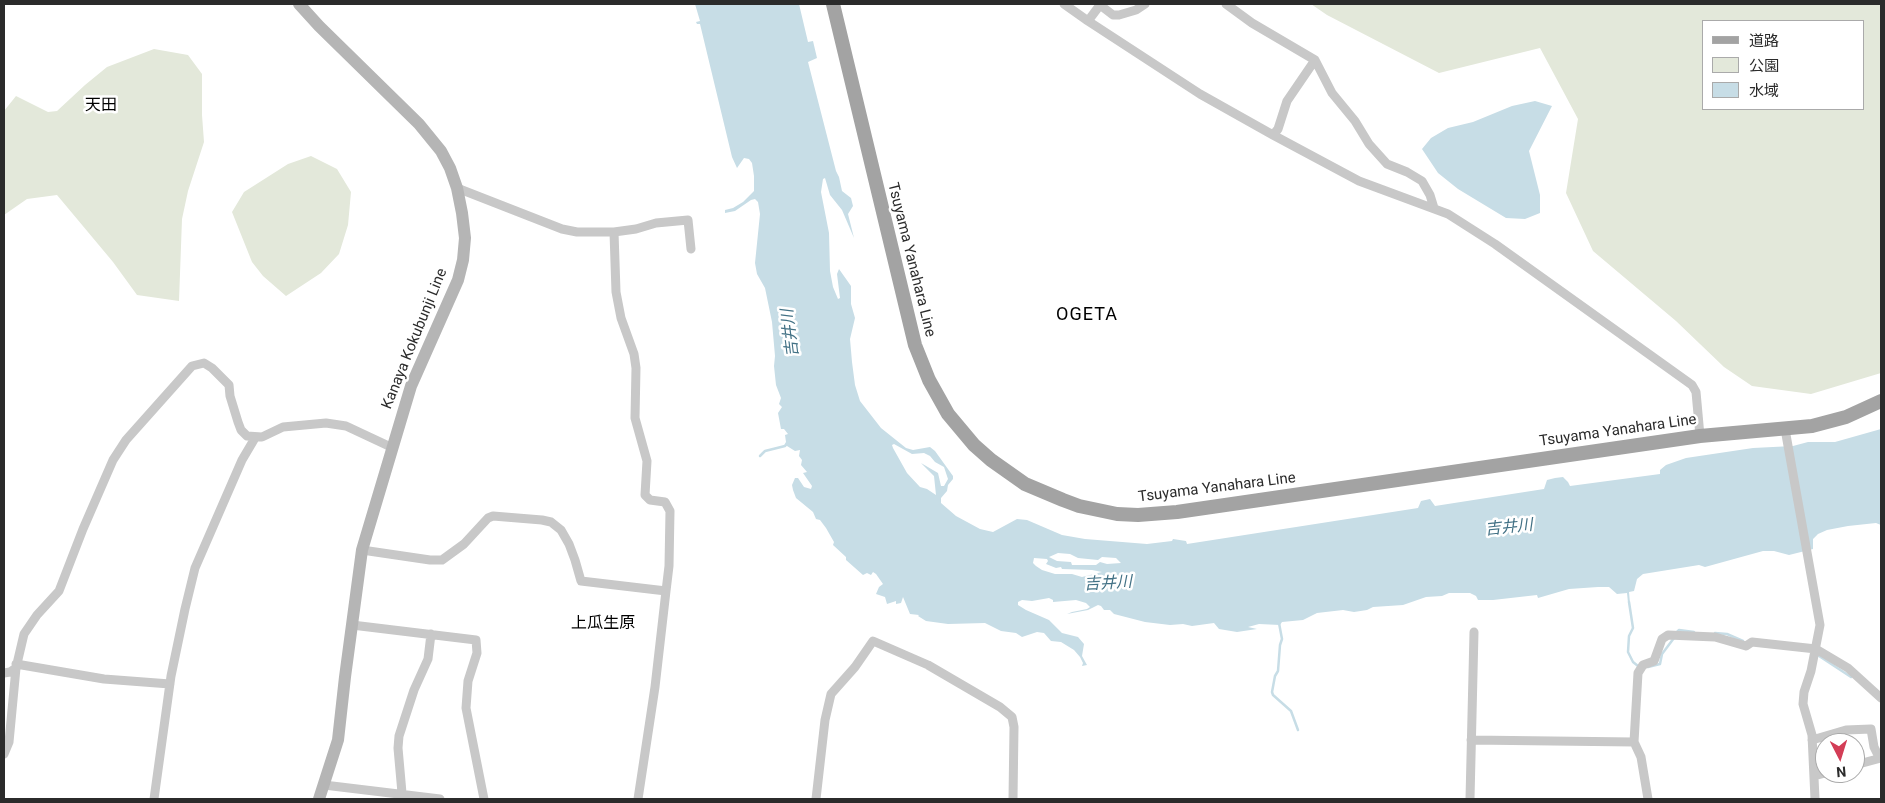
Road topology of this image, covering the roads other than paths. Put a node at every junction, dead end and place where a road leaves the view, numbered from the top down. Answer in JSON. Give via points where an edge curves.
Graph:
{"nodes":[{"id":1,"x":299,"y":4,"type":"edge"},
{"id":2,"x":834,"y":4,"type":"edge"},
{"id":3,"x":1064,"y":4,"type":"edge"},
{"id":4,"x":1145,"y":4,"type":"edge"},
{"id":5,"x":1226,"y":4,"type":"edge"},
{"id":6,"x":1088,"y":21,"type":"junction"},
{"id":7,"x":1315,"y":60,"type":"junction"},
{"id":8,"x":1273,"y":135,"type":"junction"},
{"id":9,"x":457,"y":188,"type":"junction"},
{"id":10,"x":1434,"y":208,"type":"junction"},
{"id":11,"x":614,"y":232,"type":"junction"},
{"id":12,"x":691,"y":249,"type":"dead end"},
{"id":13,"x":1881,"y":402,"type":"edge"},
{"id":14,"x":1786,"y":435,"type":"junction"},
{"id":15,"x":1700,"y":436,"type":"junction"},
{"id":16,"x":255,"y":438,"type":"junction"},
{"id":17,"x":393,"y":448,"type":"junction"},
{"id":18,"x":362,"y":550,"type":"junction"},
{"id":19,"x":666,"y":591,"type":"junction"},
{"id":20,"x":352,"y":625,"type":"junction"},
{"id":21,"x":1474,"y":632,"type":"dead end"},
{"id":22,"x":431,"y":634,"type":"junction"},
{"id":23,"x":1816,"y":649,"type":"junction"},
{"id":24,"x":16,"y":666,"type":"junction"},
{"id":25,"x":4,"y":673,"type":"edge"},
{"id":26,"x":170,"y":684,"type":"junction"},
{"id":27,"x":1881,"y":698,"type":"edge"},
{"id":28,"x":1471,"y":740,"type":"junction"},
{"id":29,"x":1812,"y":740,"type":"junction"},
{"id":30,"x":1634,"y":742,"type":"junction"},
{"id":31,"x":4,"y":754,"type":"edge"},
{"id":32,"x":1880,"y":758,"type":"edge"},
{"id":33,"x":1865,"y":762,"type":"edge"},
{"id":34,"x":1814,"y":776,"type":"joint"},
{"id":35,"x":324,"y":785,"type":"junction"},
{"id":36,"x":402,"y":794,"type":"junction"},
{"id":37,"x":154,"y":799,"type":"edge"},
{"id":38,"x":319,"y":799,"type":"edge"},
{"id":39,"x":440,"y":799,"type":"edge"},
{"id":40,"x":484,"y":799,"type":"edge"},
{"id":41,"x":638,"y":799,"type":"edge"},
{"id":42,"x":816,"y":799,"type":"edge"},
{"id":43,"x":1013,"y":799,"type":"edge"},
{"id":44,"x":1470,"y":799,"type":"edge"},
{"id":45,"x":1648,"y":799,"type":"edge"},
{"id":46,"x":1815,"y":799,"type":"edge"}],
"edges":[{"from":1,"to":9,"type":"main road","name":"Kanaya Kokubunji Line","via":[[419,124],[441,151]]},
{"from":2,"to":15,"type":"main road","name":"Tsuyama Yanahara Line","via":[[921,363],[936,396],[960,430],[991,460],[1024,484],[1096,510],[1131,515],[1157,514]]},
{"from":3,"to":6,"type":"street"},
{"from":4,"to":6,"type":"street","via":[[1119,16],[1100,5]]},
{"from":5,"to":7,"type":"street"},
{"from":6,"to":8,"type":"street","via":[[1200,94]]},
{"from":7,"to":8,"type":"street","via":[[1287,101]]},
{"from":7,"to":10,"type":"street","via":[[1332,93],[1355,120],[1369,144],[1387,164],[1422,181]]},
{"from":8,"to":10,"type":"street","via":[[1359,181]]},
{"from":9,"to":11,"type":"street","via":[[562,229]]},
{"from":9,"to":17,"type":"main road","name":"Kanaya Kokubunji Line","via":[[465,238],[461,272],[416,373]]},
{"from":10,"to":15,"type":"street","via":[[1495,244],[1692,385],[1696,392]]},
{"from":11,"to":12,"type":"street","via":[[688,220]]},
{"from":11,"to":19,"type":"street","via":[[616,292],[634,354],[635,418],[647,461],[645,495],[650,500],[665,502],[670,511]]},
{"from":13,"to":14,"type":"main road","name":"Tsuyama Yanahara Line","via":[[1846,417]]},
{"from":14,"to":15,"type":"main road","name":"Tsuyama Yanahara Line"},
{"from":14,"to":23,"type":"street","via":[[1820,625]]},
{"from":16,"to":17,"type":"street","via":[[283,427],[326,423],[346,426]]},
{"from":16,"to":24,"type":"street","via":[[241,430],[229,385],[204,363],[192,366],[126,440],[113,460],[59,591],[24,634]]},
{"from":16,"to":26,"type":"street","via":[[242,460],[195,568]]},
{"from":17,"to":18,"type":"main road","name":"Kanaya Kokubunji Line"},
{"from":18,"to":19,"type":"street","via":[[442,560],[493,516],[542,520],[561,530],[581,582]]},
{"from":18,"to":20,"type":"main road","name":"Kanaya Kokubunji Line"},
{"from":19,"to":41,"type":"street"},
{"from":20,"to":22,"type":"street"},
{"from":20,"to":35,"type":"main road","name":"Kanaya Kokubunji Line","via":[[338,740]]},
{"from":21,"to":28,"type":"street"},
{"from":22,"to":36,"type":"street","via":[[428,659],[400,731],[398,748]]},
{"from":22,"to":40,"type":"street","via":[[476,640],[477,653],[468,681],[466,708]]},
{"from":23,"to":27,"type":"street","via":[[1848,668]]},
{"from":23,"to":29,"type":"street","via":[[1803,704]]},
{"from":23,"to":30,"type":"street","via":[[1752,642],[1746,646],[1715,637],[1668,635],[1662,639],[1654,661],[1642,665],[1638,673]]},
{"from":24,"to":25,"type":"street"},
{"from":24,"to":26,"type":"street","via":[[104,679]]},
{"from":24,"to":31,"type":"street","via":[[10,733]]},
{"from":26,"to":37,"type":"street"},
{"from":28,"to":30,"type":"street"},
{"from":28,"to":44,"type":"street"},
{"from":29,"to":32,"type":"street","via":[[1846,730],[1871,729]]},
{"from":29,"to":34,"type":"street"},
{"from":30,"to":45,"type":"street"},
{"from":32,"to":33,"type":"street"},
{"from":34,"to":46,"type":"street"},
{"from":35,"to":36,"type":"street"},
{"from":35,"to":38,"type":"main road","name":"Kanaya Kokubunji Line"},
{"from":36,"to":39,"type":"street"},
{"from":42,"to":43,"type":"street","via":[[824,720],[832,694],[873,641],[928,665],[1012,717]]}]}
